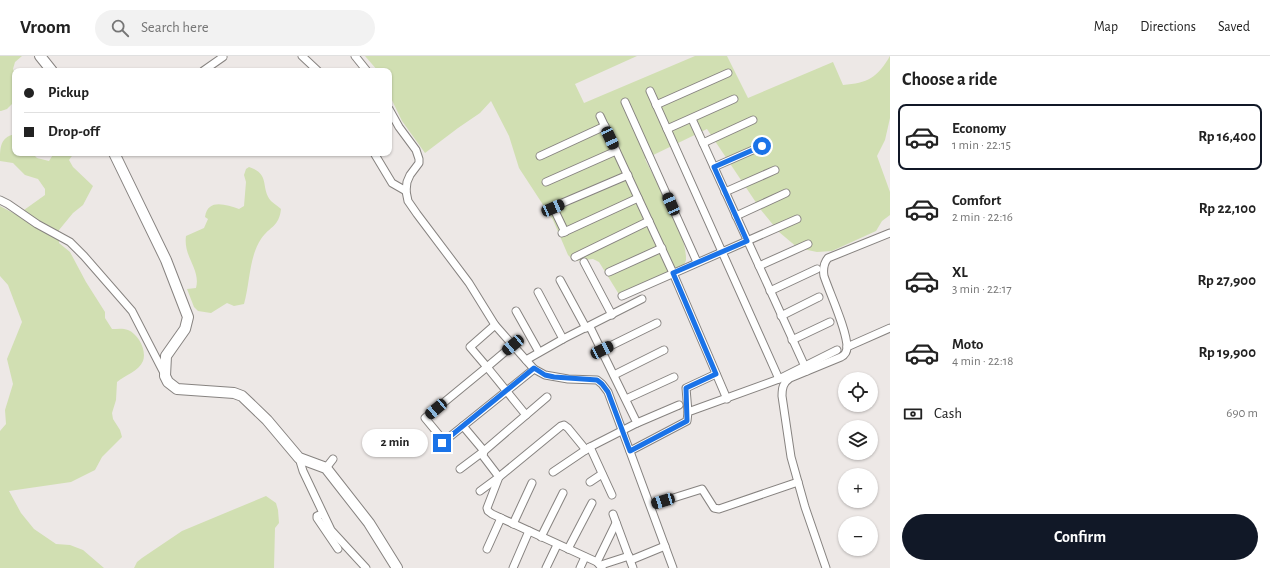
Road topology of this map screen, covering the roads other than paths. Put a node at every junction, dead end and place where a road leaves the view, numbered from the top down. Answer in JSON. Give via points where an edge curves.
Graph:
{"nodes":[{"id":1,"x":40,"y":56,"type":"edge"},
{"id":2,"x":302,"y":56,"type":"edge"},
{"id":3,"x":355,"y":56,"type":"edge"},
{"id":4,"x":223,"y":57,"type":"dead end"},
{"id":5,"x":50,"y":68,"type":"edge"},
{"id":6,"x":207,"y":68,"type":"edge"},
{"id":7,"x":315,"y":68,"type":"edge"},
{"id":8,"x":365,"y":68,"type":"edge"},
{"id":9,"x":728,"y":72,"type":"dead end"},
{"id":10,"x":650,"y":91,"type":"dead end"},
{"id":11,"x":734,"y":99,"type":"dead end"},
{"id":12,"x":625,"y":102,"type":"dead end"},
{"id":13,"x":656,"y":105,"type":"junction"},
{"id":14,"x":392,"y":114,"type":"edge"},
{"id":15,"x":600,"y":116,"type":"dead end"},
{"id":16,"x":692,"y":119,"type":"junction"},
{"id":17,"x":753,"y":120,"type":"dead end"},
{"id":18,"x":605,"y":126,"type":"junction"},
{"id":19,"x":667,"y":129,"type":"junction"},
{"id":20,"x":703,"y":143,"type":"junction"},
{"id":21,"x":762,"y":146,"type":"dead end"},
{"id":22,"x":616,"y":151,"type":"junction"},
{"id":23,"x":115,"y":156,"type":"edge"},
{"id":24,"x":376,"y":156,"type":"edge"},
{"id":25,"x":540,"y":156,"type":"dead end"},
{"id":26,"x":714,"y":167,"type":"junction"},
{"id":27,"x":775,"y":170,"type":"dead end"},
{"id":28,"x":628,"y":175,"type":"junction"},
{"id":29,"x":546,"y":182,"type":"dead end"},
{"id":30,"x":406,"y":191,"type":"junction"},
{"id":31,"x":725,"y":192,"type":"junction"},
{"id":32,"x":786,"y":193,"type":"dead end"},
{"id":33,"x":638,"y":198,"type":"junction"},
{"id":34,"x":0,"y":200,"type":"edge"},
{"id":35,"x":736,"y":216,"type":"junction"},
{"id":36,"x":797,"y":219,"type":"dead end"},
{"id":37,"x":649,"y":221,"type":"junction"},
{"id":38,"x":890,"y":233,"type":"edge"},
{"id":39,"x":747,"y":241,"type":"junction"},
{"id":40,"x":808,"y":244,"type":"dead end"},
{"id":41,"x":662,"y":248,"type":"junction"},
{"id":42,"x":722,"y":252,"type":"junction"},
{"id":43,"x":575,"y":257,"type":"dead end"},
{"id":44,"x":584,"y":262,"type":"dead end"},
{"id":45,"x":697,"y":262,"type":"junction"},
{"id":46,"x":759,"y":266,"type":"junction"},
{"id":47,"x":817,"y":269,"type":"dead end"},
{"id":48,"x":609,"y":272,"type":"dead end"},
{"id":49,"x":673,"y":273,"type":"junction"},
{"id":50,"x":560,"y":280,"type":"dead end"},
{"id":51,"x":770,"y":291,"type":"junction"},
{"id":52,"x":538,"y":292,"type":"dead end"},
{"id":53,"x":622,"y":296,"type":"dead end"},
{"id":54,"x":819,"y":297,"type":"dead end"},
{"id":55,"x":642,"y":299,"type":"dead end"},
{"id":56,"x":516,"y":311,"type":"dead end"},
{"id":57,"x":612,"y":315,"type":"junction"},
{"id":58,"x":781,"y":316,"type":"junction"},
{"id":59,"x":830,"y":322,"type":"dead end"},
{"id":60,"x":657,"y":323,"type":"dead end"},
{"id":61,"x":495,"y":325,"type":"junction"},
{"id":62,"x":588,"y":327,"type":"junction"},
{"id":63,"x":890,"y":328,"type":"edge"},
{"id":64,"x":563,"y":339,"type":"junction"},
{"id":65,"x":792,"y":340,"type":"junction"},
{"id":66,"x":513,"y":345,"type":"junction"},
{"id":67,"x":847,"y":347,"type":"junction"},
{"id":68,"x":602,"y":350,"type":"junction"},
{"id":69,"x":664,"y":350,"type":"dead end"},
{"id":70,"x":837,"y":350,"type":"dead end"},
{"id":71,"x":539,"y":352,"type":"junction"},
{"id":72,"x":526,"y":360,"type":"junction"},
{"id":73,"x":487,"y":367,"type":"junction"},
{"id":74,"x":534,"y":368,"type":"junction"},
{"id":75,"x":805,"y":369,"type":"junction"},
{"id":76,"x":716,"y":374,"type":"junction"},
{"id":77,"x":614,"y":375,"type":"junction"},
{"id":78,"x":165,"y":376,"type":"junction"},
{"id":79,"x":674,"y":377,"type":"dead end"},
{"id":80,"x":779,"y":379,"type":"junction"},
{"id":81,"x":506,"y":390,"type":"junction"},
{"id":82,"x":547,"y":397,"type":"dead end"},
{"id":83,"x":626,"y":399,"type":"junction"},
{"id":84,"x":727,"y":399,"type":"junction"},
{"id":85,"x":679,"y":405,"type":"dead end"},
{"id":86,"x":688,"y":412,"type":"junction"},
{"id":87,"x":526,"y":415,"type":"junction"},
{"id":88,"x":637,"y":422,"type":"junction"},
{"id":89,"x":463,"y":426,"type":"junction"},
{"id":90,"x":623,"y":430,"type":"junction"},
{"id":91,"x":588,"y":448,"type":"junction"},
{"id":92,"x":484,"y":451,"type":"junction"},
{"id":93,"x":630,"y":451,"type":"junction"},
{"id":94,"x":299,"y":458,"type":"junction"},
{"id":95,"x":333,"y":459,"type":"dead end"},
{"id":96,"x":326,"y":468,"type":"junction"},
{"id":97,"x":460,"y":470,"type":"dead end"},
{"id":98,"x":553,"y":472,"type":"dead end"},
{"id":99,"x":602,"y":474,"type":"junction"},
{"id":100,"x":499,"y":477,"type":"junction"},
{"id":101,"x":590,"y":482,"type":"dead end"},
{"id":102,"x":798,"y":482,"type":"junction"},
{"id":103,"x":532,"y":483,"type":"dead end"},
{"id":104,"x":480,"y":491,"type":"dead end"},
{"id":105,"x":563,"y":493,"type":"dead end"},
{"id":106,"x":612,"y":495,"type":"dead end"},
{"id":107,"x":592,"y":503,"type":"dead end"},
{"id":108,"x":651,"y":504,"type":"junction"},
{"id":109,"x":613,"y":514,"type":"dead end"},
{"id":110,"x":501,"y":518,"type":"junction"},
{"id":111,"x":616,"y":523,"type":"junction"},
{"id":112,"x":513,"y":524,"type":"junction"},
{"id":113,"x":328,"y":531,"type":"junction"},
{"id":114,"x":529,"y":531,"type":"junction"},
{"id":115,"x":541,"y":537,"type":"junction"},
{"id":116,"x":557,"y":545,"type":"junction"},
{"id":117,"x":665,"y":546,"type":"junction"},
{"id":118,"x":338,"y":549,"type":"dead end"},
{"id":119,"x":487,"y":549,"type":"dead end"},
{"id":120,"x":568,"y":549,"type":"junction"},
{"id":121,"x":585,"y":557,"type":"junction"},
{"id":122,"x":630,"y":558,"type":"junction"},
{"id":123,"x":600,"y":565,"type":"edge"},
{"id":124,"x":366,"y":568,"type":"edge"},
{"id":125,"x":397,"y":568,"type":"edge"},
{"id":126,"x":513,"y":568,"type":"edge"},
{"id":127,"x":546,"y":568,"type":"edge"},
{"id":128,"x":580,"y":568,"type":"edge"},
{"id":129,"x":633,"y":568,"type":"edge"},
{"id":130,"x":674,"y":568,"type":"edge"},
{"id":131,"x":826,"y":568,"type":"edge"}],
"edges":[{"from":1,"to":5,"type":"street"},
{"from":2,"to":7,"type":"street"},
{"from":3,"to":8,"type":"street"},
{"from":4,"to":6,"type":"street"},
{"from":9,"to":13,"type":"street"},
{"from":10,"to":13,"type":"street"},
{"from":11,"to":16,"type":"street"},
{"from":12,"to":45,"type":"street"},
{"from":13,"to":19,"type":"street"},
{"from":14,"to":30,"type":"street","via":[[416,150],[419,159],[410,175]]},
{"from":15,"to":18,"type":"street"},
{"from":16,"to":19,"type":"street"},
{"from":16,"to":20,"type":"street"},
{"from":17,"to":20,"type":"street"},
{"from":18,"to":22,"type":"street"},
{"from":18,"to":25,"type":"street"},
{"from":19,"to":42,"type":"street"},
{"from":20,"to":26,"type":"street"},
{"from":21,"to":26,"type":"street"},
{"from":22,"to":28,"type":"street"},
{"from":22,"to":29,"type":"street"},
{"from":23,"to":78,"type":"street","via":[[166,260],[188,317],[185,329],[166,356]]},
{"from":24,"to":30,"type":"street","via":[[392,183]]},
{"from":26,"to":31,"type":"street"},
{"from":27,"to":31,"type":"street"},
{"from":28,"to":33,"type":"street"},
{"from":28,"to":33,"type":"street","via":[[553,208],[564,233]]},
{"from":30,"to":61,"type":"street","via":[[408,200],[417,214],[470,283]]},
{"from":31,"to":35,"type":"street"},
{"from":32,"to":35,"type":"street"},
{"from":33,"to":37,"type":"street"},
{"from":34,"to":78,"type":"street","via":[[70,242],[84,256],[132,311]]},
{"from":35,"to":39,"type":"street"},
{"from":36,"to":39,"type":"street"},
{"from":37,"to":41,"type":"street"},
{"from":37,"to":43,"type":"street"},
{"from":38,"to":67,"type":"street","via":[[828,258],[825,262],[824,276]]},
{"from":39,"to":42,"type":"street"},
{"from":39,"to":46,"type":"street"},
{"from":40,"to":46,"type":"street"},
{"from":41,"to":48,"type":"street"},
{"from":41,"to":49,"type":"street"},
{"from":42,"to":45,"type":"street"},
{"from":42,"to":80,"type":"street"},
{"from":44,"to":57,"type":"street"},
{"from":45,"to":49,"type":"street"},
{"from":46,"to":51,"type":"street"},
{"from":47,"to":51,"type":"street"},
{"from":49,"to":53,"type":"street"},
{"from":49,"to":76,"type":"street"},
{"from":50,"to":62,"type":"street"},
{"from":51,"to":58,"type":"street"},
{"from":52,"to":64,"type":"street"},
{"from":54,"to":58,"type":"street"},
{"from":55,"to":57,"type":"street"},
{"from":56,"to":71,"type":"street"},
{"from":57,"to":62,"type":"street"},
{"from":58,"to":65,"type":"street"},
{"from":59,"to":65,"type":"street"},
{"from":60,"to":68,"type":"street"},
{"from":61,"to":66,"type":"street"},
{"from":61,"to":73,"type":"street","via":[[470,347]]},
{"from":62,"to":64,"type":"street"},
{"from":62,"to":68,"type":"street"},
{"from":63,"to":67,"type":"street"},
{"from":64,"to":71,"type":"street"},
{"from":65,"to":75,"type":"street"},
{"from":66,"to":72,"type":"street"},
{"from":66,"to":73,"type":"street"},
{"from":67,"to":75,"type":"street","via":[[841,357]]},
{"from":68,"to":77,"type":"street"},
{"from":69,"to":77,"type":"street"},
{"from":70,"to":75,"type":"street"},
{"from":71,"to":72,"type":"street"},
{"from":72,"to":74,"type":"street"},
{"from":73,"to":81,"type":"street"},
{"from":73,"to":89,"type":"street","via":[[425,418],[443,442]]},
{"from":74,"to":81,"type":"street"},
{"from":74,"to":90,"type":"street","via":[[554,377],[597,380],[608,392]]},
{"from":75,"to":80,"type":"street"},
{"from":75,"to":102,"type":"street","via":[[786,381],[782,388],[791,457]]},
{"from":76,"to":84,"type":"street"},
{"from":76,"to":86,"type":"street","via":[[686,388]]},
{"from":77,"to":83,"type":"street"},
{"from":78,"to":94,"type":"street","via":[[171,386],[177,389],[234,393],[242,396],[267,420]]},
{"from":79,"to":83,"type":"street"},
{"from":80,"to":84,"type":"street"},
{"from":81,"to":87,"type":"street"},
{"from":81,"to":89,"type":"street"},
{"from":82,"to":87,"type":"street"},
{"from":83,"to":88,"type":"street"},
{"from":84,"to":86,"type":"street"},
{"from":85,"to":88,"type":"street"},
{"from":86,"to":93,"type":"street","via":[[687,421]]},
{"from":87,"to":92,"type":"street"},
{"from":88,"to":90,"type":"street"},
{"from":89,"to":92,"type":"street"},
{"from":90,"to":91,"type":"street"},
{"from":90,"to":93,"type":"street"},
{"from":91,"to":98,"type":"street"},
{"from":91,"to":99,"type":"street"},
{"from":91,"to":100,"type":"street","via":[[564,425]]},
{"from":92,"to":97,"type":"street"},
{"from":92,"to":100,"type":"street","via":[[482,456]]},
{"from":93,"to":108,"type":"street"},
{"from":94,"to":96,"type":"street"},
{"from":94,"to":113,"type":"street","via":[[302,471],[322,514],[317,518]]},
{"from":95,"to":96,"type":"street"},
{"from":96,"to":125,"type":"street","via":[[369,523]]},
{"from":99,"to":101,"type":"street"},
{"from":99,"to":106,"type":"street"},
{"from":100,"to":104,"type":"street"},
{"from":100,"to":110,"type":"street","via":[[487,508]]},
{"from":102,"to":108,"type":"street","via":[[719,509],[714,508],[702,489]]},
{"from":102,"to":131,"type":"street"},
{"from":103,"to":112,"type":"street"},
{"from":105,"to":115,"type":"street"},
{"from":107,"to":120,"type":"street"},
{"from":108,"to":117,"type":"street"},
{"from":109,"to":111,"type":"street"},
{"from":110,"to":112,"type":"street"},
{"from":110,"to":119,"type":"street"},
{"from":111,"to":122,"type":"street"},
{"from":111,"to":123,"type":"street"},
{"from":112,"to":114,"type":"street"},
{"from":113,"to":118,"type":"street"},
{"from":113,"to":124,"type":"street"},
{"from":114,"to":115,"type":"street"},
{"from":114,"to":126,"type":"street"},
{"from":115,"to":116,"type":"street"},
{"from":116,"to":120,"type":"street"},
{"from":116,"to":127,"type":"street"},
{"from":117,"to":122,"type":"street"},
{"from":117,"to":130,"type":"street"},
{"from":120,"to":121,"type":"street"},
{"from":121,"to":123,"type":"street"},
{"from":121,"to":128,"type":"street"},
{"from":122,"to":123,"type":"street"},
{"from":122,"to":129,"type":"street"}]}
